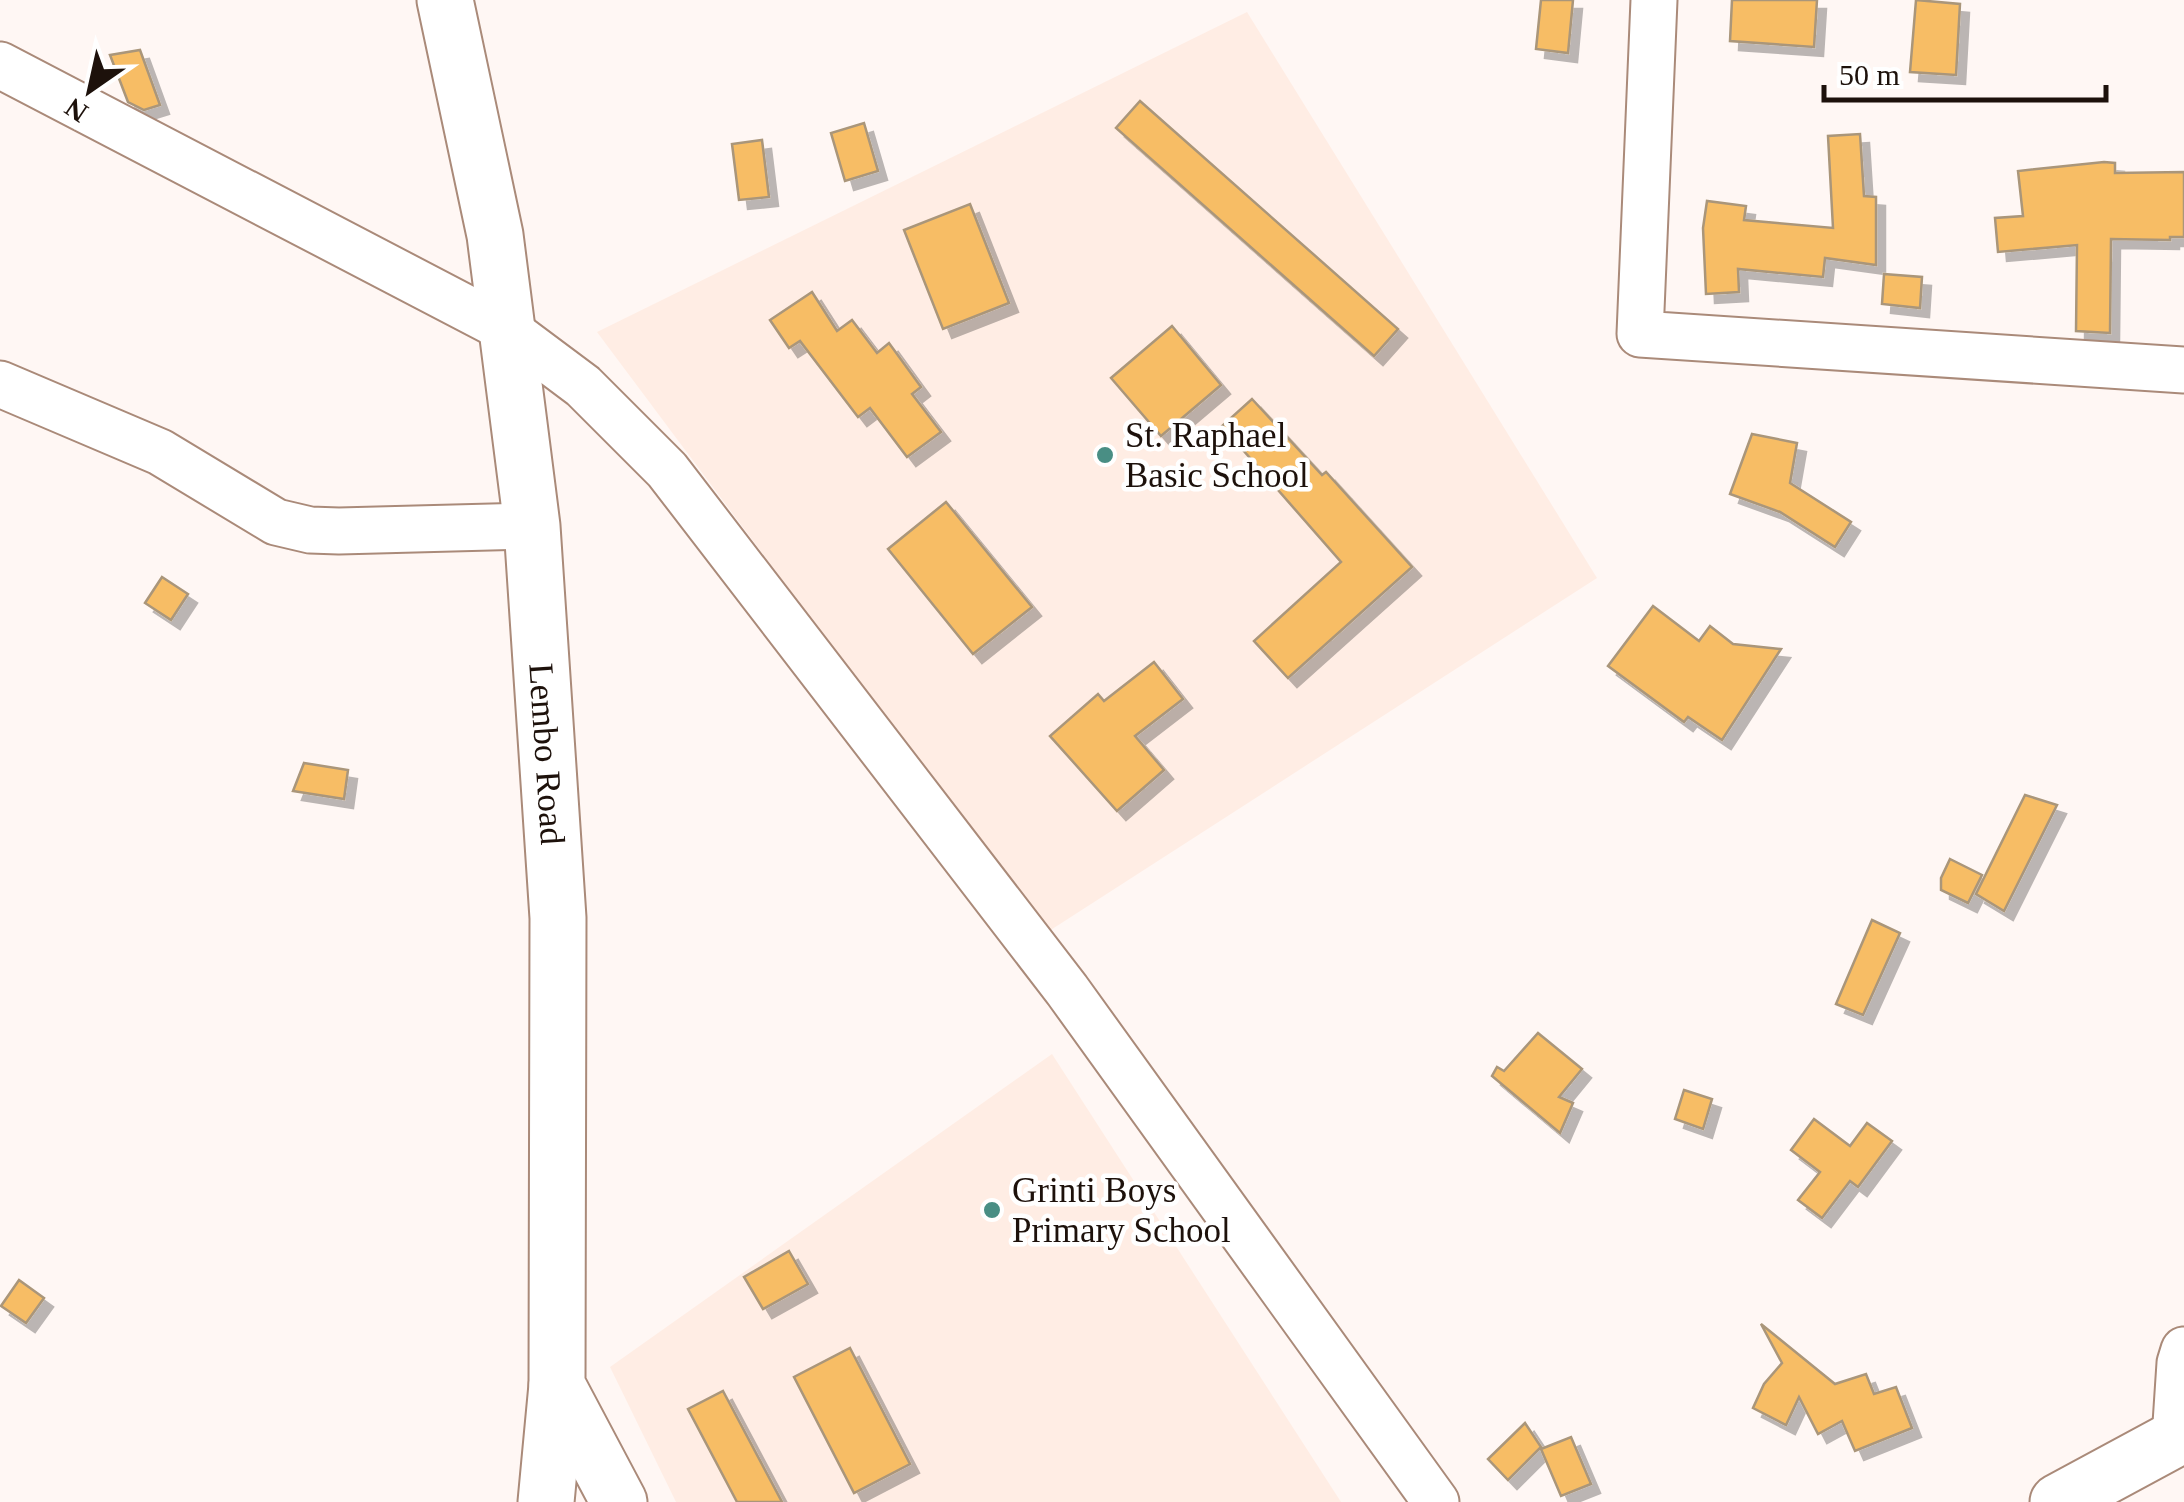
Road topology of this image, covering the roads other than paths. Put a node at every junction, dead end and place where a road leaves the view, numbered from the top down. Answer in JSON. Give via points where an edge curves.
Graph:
{"nodes":[{"id":1,"x":446,"y":0,"type":"edge"},
{"id":2,"x":1654,"y":0,"type":"edge"},
{"id":3,"x":0,"y":65,"type":"edge"},
{"id":4,"x":508,"y":330,"type":"junction"},
{"id":5,"x":2184,"y":370,"type":"edge"},
{"id":6,"x":0,"y":384,"type":"edge"},
{"id":7,"x":532,"y":526,"type":"junction"},
{"id":8,"x":2184,"y":1350,"type":"edge"},
{"id":9,"x":558,"y":1385,"type":"junction"},
{"id":10,"x":2180,"y":1436,"type":"edge"},
{"id":11,"x":546,"y":1502,"type":"edge"},
{"id":12,"x":619,"y":1502,"type":"edge"},
{"id":13,"x":1436,"y":1502,"type":"edge"},
{"id":14,"x":2058,"y":1502,"type":"edge"}],
"edges":[{"from":1,"to":4,"type":"street","name":"Lembo Road"},
{"from":2,"to":5,"type":"street","via":[[1640,334]]},
{"from":3,"to":4,"type":"street"},
{"from":4,"to":7,"type":"street","name":"Lembo Road"},
{"from":4,"to":13,"type":"street","via":[[583,386],[667,470],[1067,990]]},
{"from":6,"to":7,"type":"street","via":[[160,452],[276,522],[339,531]]},
{"from":7,"to":9,"type":"street","name":"Lembo Road","via":[[558,918]]},
{"from":8,"to":10,"type":"street"},
{"from":9,"to":11,"type":"street"},
{"from":9,"to":12,"type":"street","name":"Lembo Road"},
{"from":10,"to":14,"type":"street"}]}
